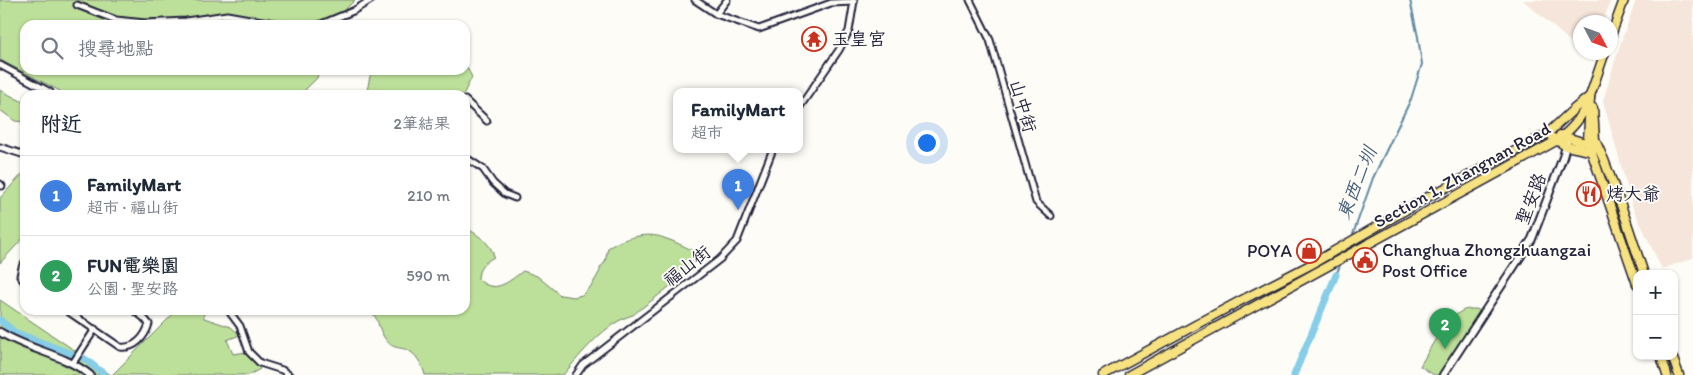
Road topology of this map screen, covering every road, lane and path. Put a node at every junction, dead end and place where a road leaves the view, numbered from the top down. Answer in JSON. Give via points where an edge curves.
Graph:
{"nodes":[{"id":1,"x":370,"y":0,"type":"edge"},
{"id":2,"x":695,"y":0,"type":"edge"},
{"id":3,"x":727,"y":0,"type":"edge"},
{"id":4,"x":970,"y":0,"type":"edge"},
{"id":5,"x":1624,"y":0,"type":"edge"},
{"id":6,"x":853,"y":1,"type":"edge"},
{"id":7,"x":77,"y":5,"type":"dead end"},
{"id":8,"x":716,"y":14,"type":"junction"},
{"id":9,"x":1618,"y":16,"type":"edge"},
{"id":10,"x":116,"y":20,"type":"edge"},
{"id":11,"x":192,"y":20,"type":"edge"},
{"id":12,"x":259,"y":20,"type":"edge"},
{"id":13,"x":331,"y":20,"type":"edge"},
{"id":14,"x":1602,"y":60,"type":"edge"},
{"id":15,"x":0,"y":65,"type":"edge"},
{"id":16,"x":46,"y":90,"type":"edge"},
{"id":17,"x":1590,"y":96,"type":"junction"},
{"id":18,"x":803,"y":102,"type":"edge"},
{"id":19,"x":470,"y":105,"type":"edge"},
{"id":20,"x":487,"y":121,"type":"dead end"},
{"id":21,"x":1548,"y":133,"type":"junction"},
{"id":22,"x":1563,"y":140,"type":"junction"},
{"id":23,"x":1591,"y":141,"type":"junction"},
{"id":24,"x":0,"y":147,"type":"edge"},
{"id":25,"x":1594,"y":149,"type":"junction"},
{"id":26,"x":20,"y":153,"type":"edge"},
{"id":27,"x":771,"y":153,"type":"edge"},
{"id":28,"x":470,"y":160,"type":"edge"},
{"id":29,"x":515,"y":198,"type":"dead end"},
{"id":30,"x":1051,"y":216,"type":"dead end"},
{"id":31,"x":1643,"y":270,"type":"edge"},
{"id":32,"x":1633,"y":271,"type":"edge"},
{"id":33,"x":74,"y":315,"type":"edge"},
{"id":34,"x":140,"y":315,"type":"edge"},
{"id":35,"x":232,"y":315,"type":"edge"},
{"id":36,"x":95,"y":329,"type":"junction"},
{"id":37,"x":0,"y":332,"type":"edge"},
{"id":38,"x":1662,"y":360,"type":"edge"},
{"id":39,"x":1673,"y":360,"type":"edge"},
{"id":40,"x":73,"y":361,"type":"junction"},
{"id":41,"x":90,"y":375,"type":"edge"},
{"id":42,"x":289,"y":375,"type":"edge"},
{"id":43,"x":576,"y":375,"type":"edge"},
{"id":44,"x":1103,"y":375,"type":"edge"},
{"id":45,"x":1129,"y":375,"type":"edge"},
{"id":46,"x":1443,"y":375,"type":"edge"},
{"id":47,"x":1667,"y":375,"type":"edge"},
{"id":48,"x":1679,"y":375,"type":"edge"}],
"edges":[{"from":1,"to":13,"type":"street"},
{"from":2,"to":8,"type":"street"},
{"from":3,"to":8,"type":"street"},
{"from":4,"to":30,"type":"street","name":"山中街","via":[[990,40],[1036,202]]},
{"from":5,"to":9,"type":"main road"},
{"from":6,"to":8,"type":"street","via":[[831,3],[759,28]]},
{"from":6,"to":18,"type":"street","via":[[849,31]]},
{"from":7,"to":10,"type":"street"},
{"from":11,"to":12,"type":"street","via":[[227,14]]},
{"from":14,"to":17,"type":"main road"},
{"from":15,"to":16,"type":"street"},
{"from":17,"to":21,"type":"main road","name":"Section 1, Zhangnan Road"},
{"from":17,"to":22,"type":"main road","name":"Section 1, Zhangnan Road","via":[[1583,113]]},
{"from":17,"to":23,"type":"main road"},
{"from":19,"to":20,"type":"street"},
{"from":21,"to":22,"type":"main road"},
{"from":21,"to":44,"type":"main road","name":"Section 1, Zhangnan Road"},
{"from":22,"to":23,"type":"main road"},
{"from":22,"to":25,"type":"main road"},
{"from":22,"to":45,"type":"main road","name":"Section 1, Zhangnan Road"},
{"from":22,"to":46,"type":"street","name":"聖安路","via":[[1532,239]]},
{"from":23,"to":25,"type":"main road"},
{"from":24,"to":26,"type":"street"},
{"from":25,"to":31,"type":"main road","via":[[1621,205]]},
{"from":25,"to":32,"type":"main road"},
{"from":27,"to":43,"type":"street","name":"福山街","via":[[737,241],[720,259],[583,365]]},
{"from":28,"to":29,"type":"street","via":[[483,169],[506,194]]},
{"from":33,"to":36,"type":"street"},
{"from":34,"to":36,"type":"street","via":[[149,324],[146,332],[128,348],[120,347]]},
{"from":35,"to":42,"type":"street","via":[[240,326],[249,352],[260,363]]},
{"from":36,"to":40,"type":"street"},
{"from":37,"to":40,"type":"street","via":[[15,341]]},
{"from":38,"to":47,"type":"main road"},
{"from":39,"to":48,"type":"main road"},
{"from":40,"to":41,"type":"street"}]}
